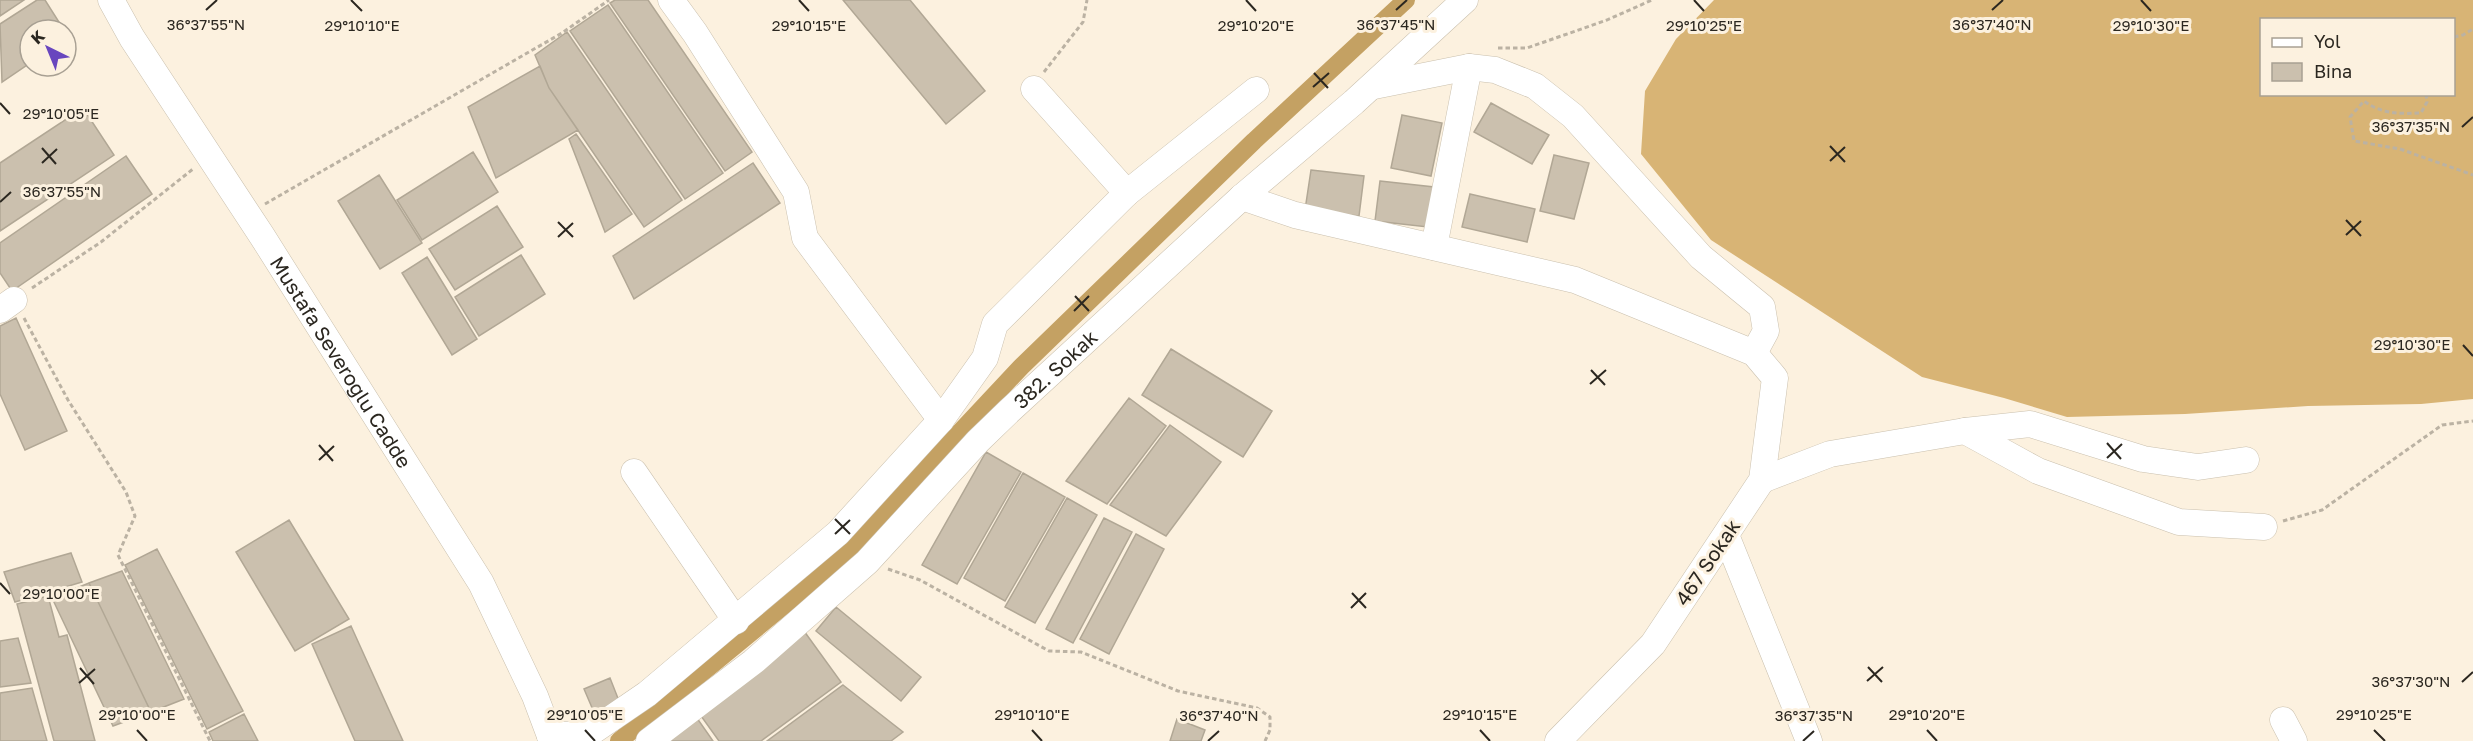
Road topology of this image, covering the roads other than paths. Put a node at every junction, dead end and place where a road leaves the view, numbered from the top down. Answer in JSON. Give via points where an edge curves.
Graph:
{"nodes":[{"id":1,"x":111,"y":0,"type":"edge"},
{"id":2,"x":671,"y":0,"type":"edge"},
{"id":3,"x":1465,"y":0,"type":"edge"},
{"id":4,"x":1469,"y":67,"type":"junction"},
{"id":5,"x":1371,"y":86,"type":"junction"},
{"id":6,"x":1034,"y":89,"type":"road end"},
{"id":7,"x":1256,"y":90,"type":"dead end"},
{"id":8,"x":1127,"y":194,"type":"junction"},
{"id":9,"x":1242,"y":196,"type":"junction"},
{"id":10,"x":1434,"y":247,"type":"junction"},
{"id":11,"x":1754,"y":353,"type":"junction"},
{"id":12,"x":941,"y":420,"type":"junction"},
{"id":13,"x":1965,"y":431,"type":"junction"},
{"id":14,"x":2246,"y":460,"type":"dead end"},
{"id":15,"x":634,"y":472,"type":"dead end"},
{"id":16,"x":1762,"y":480,"type":"junction"},
{"id":17,"x":2265,"y":527,"type":"road end"},
{"id":18,"x":1726,"y":534,"type":"junction"},
{"id":19,"x":736,"y":621,"type":"junction"},
{"id":20,"x":548,"y":738,"type":"edge"},
{"id":21,"x":650,"y":741,"type":"edge"},
{"id":22,"x":1558,"y":741,"type":"edge"},
{"id":23,"x":1809,"y":741,"type":"edge"}],
"edges":[{"from":1,"to":20,"type":"street","name":"Mustafa Severoğlu Cadde","via":[[481,583],[535,696]]},
{"from":2,"to":12,"type":"street","via":[[796,192],[805,238]]},
{"from":3,"to":5,"type":"street","name":"382. Sokak"},
{"from":4,"to":5,"type":"street"},
{"from":4,"to":10,"type":"street"},
{"from":4,"to":11,"type":"street","via":[[1495,70],[1535,86],[1573,116],[1701,257],[1762,307],[1766,331]]},
{"from":5,"to":9,"type":"street","name":"382. Sokak"},
{"from":6,"to":8,"type":"street"},
{"from":7,"to":8,"type":"street"},
{"from":8,"to":12,"type":"street","via":[[995,324],[985,358]]},
{"from":9,"to":10,"type":"street","via":[[1295,215]]},
{"from":9,"to":21,"type":"street","name":"382. Sokak","via":[[978,441],[867,562],[753,662]]},
{"from":10,"to":11,"type":"street","via":[[1575,280]]},
{"from":11,"to":16,"type":"street","name":"467 Sokak","via":[[1775,378]]},
{"from":12,"to":19,"type":"street","via":[[838,533]]},
{"from":13,"to":14,"type":"street","via":[[2030,424],[2143,459],[2198,467]]},
{"from":13,"to":16,"type":"street","via":[[1830,454]]},
{"from":13,"to":17,"type":"street","via":[[2038,471],[2179,522]]},
{"from":15,"to":19,"type":"street"},
{"from":16,"to":18,"type":"street","name":"467 Sokak"},
{"from":18,"to":22,"type":"street","name":"467 Sokak","via":[[1653,644]]},
{"from":18,"to":23,"type":"street"},
{"from":19,"to":20,"type":"street","via":[[647,694],[590,733]]}]}
